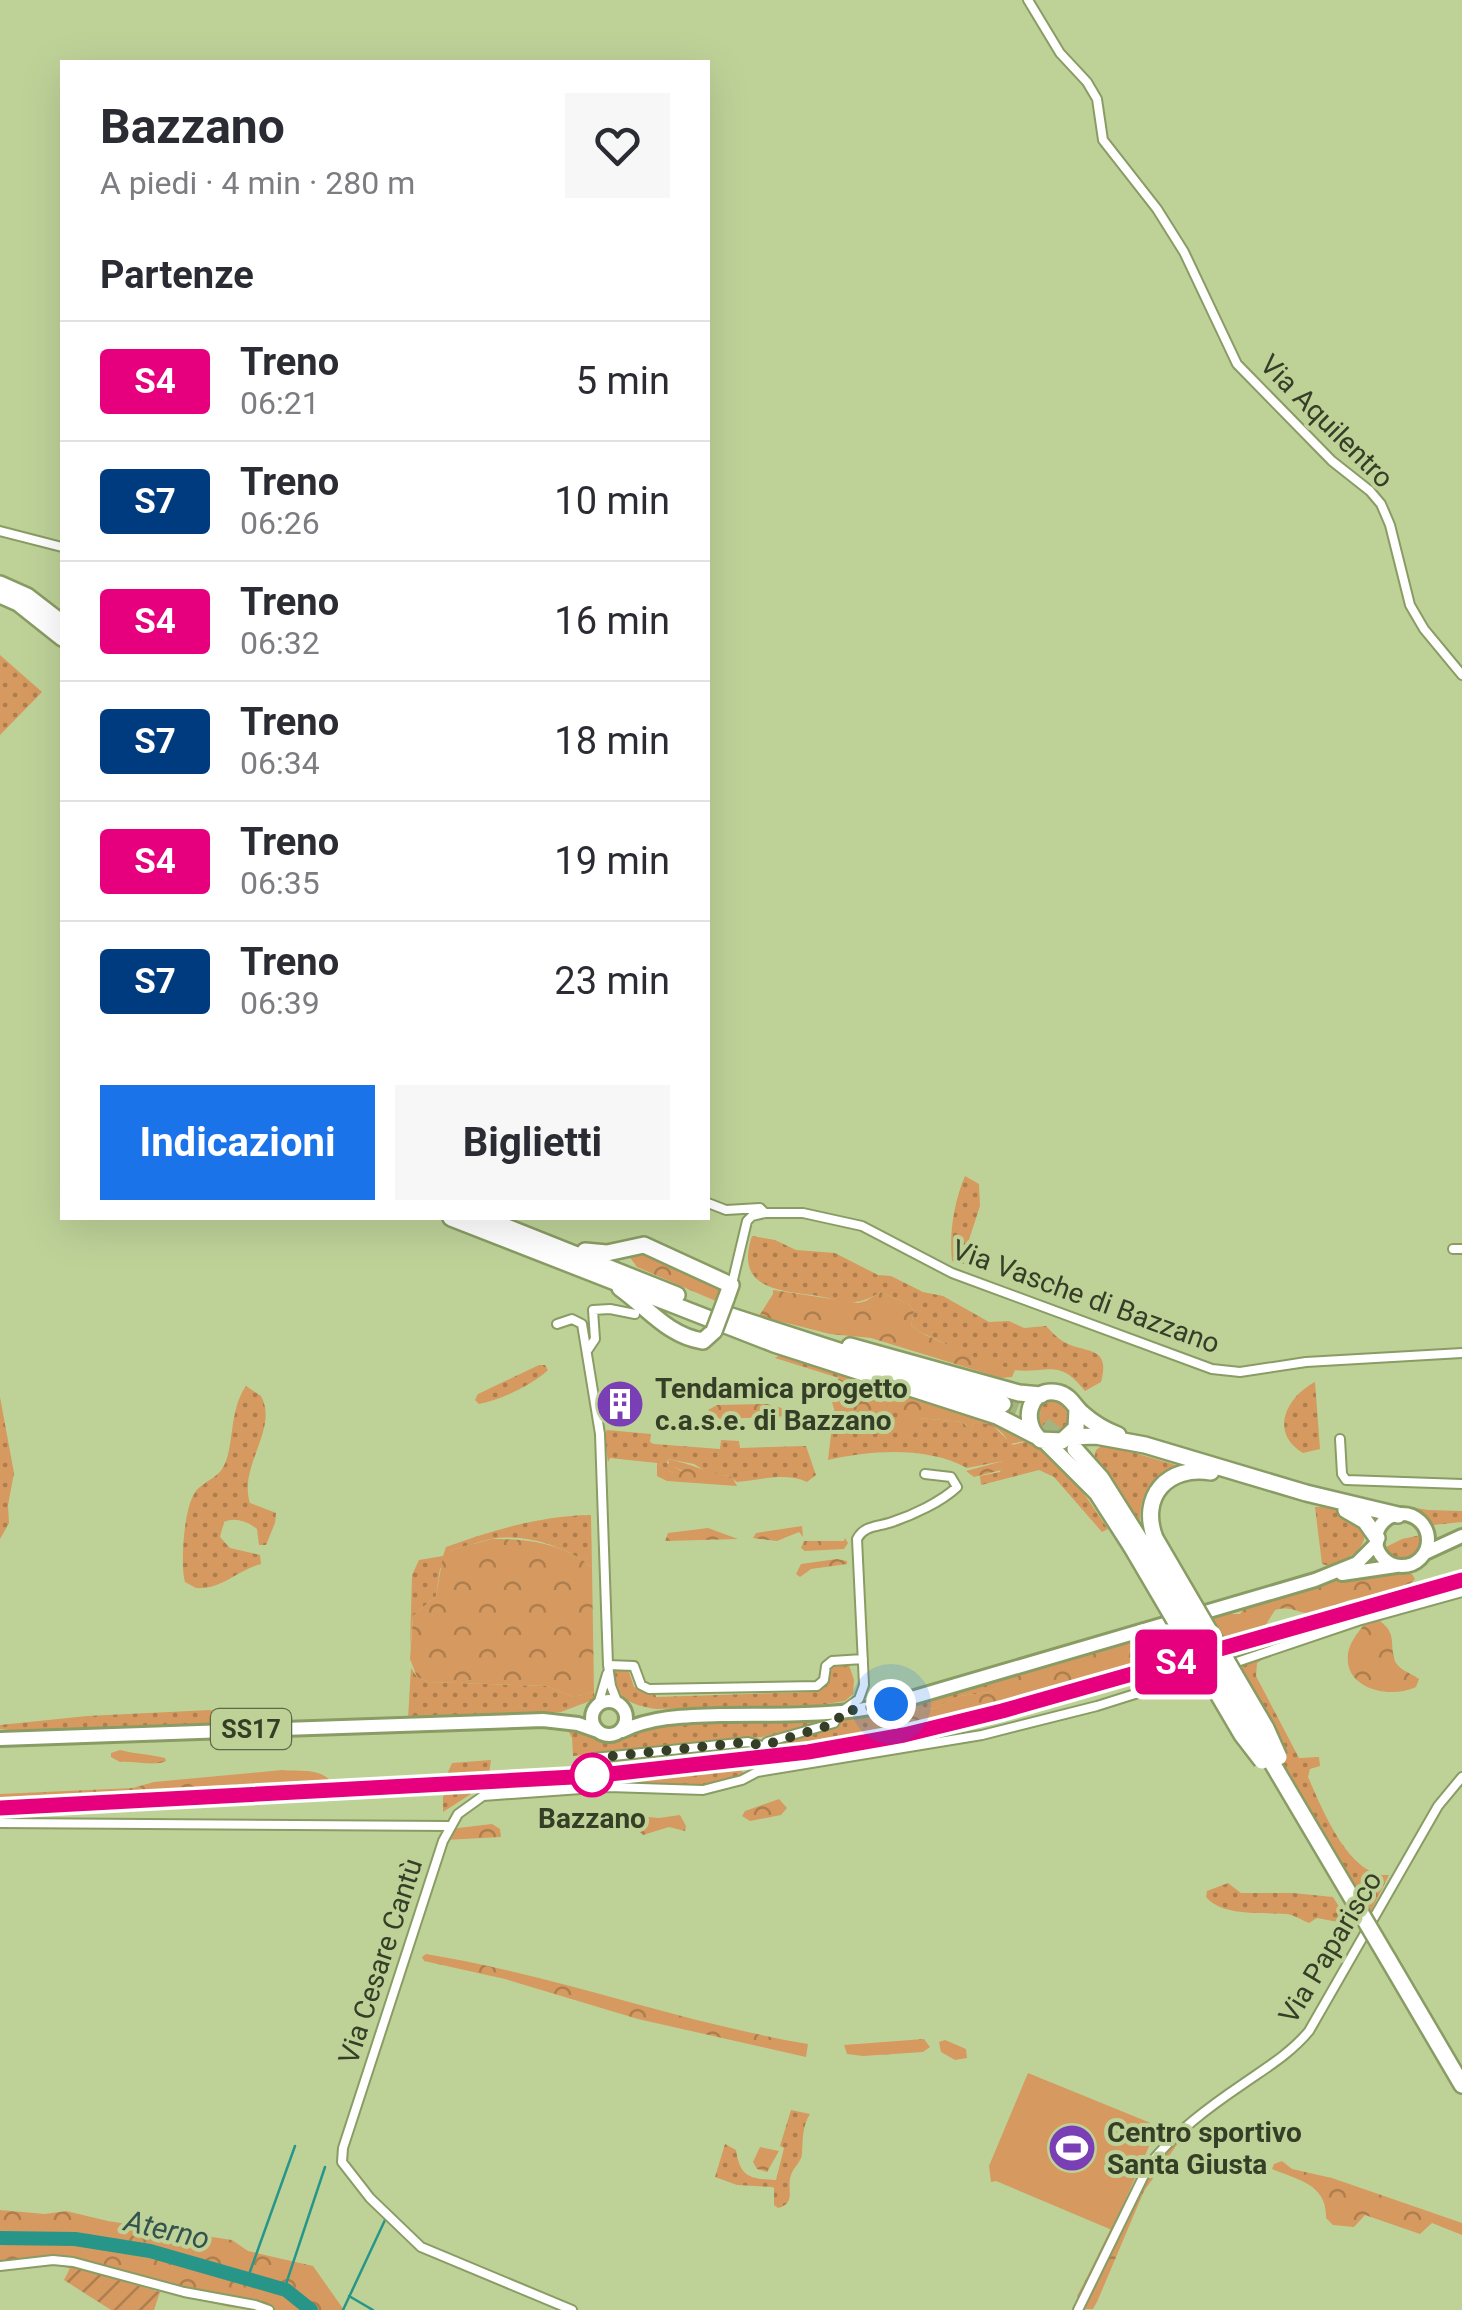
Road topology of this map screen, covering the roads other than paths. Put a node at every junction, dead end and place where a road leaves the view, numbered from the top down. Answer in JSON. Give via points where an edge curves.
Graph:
{"nodes":[{"id":1,"x":1028,"y":0,"type":"edge"},
{"id":2,"x":0,"y":530,"type":"edge"},
{"id":3,"x":60,"y":546,"type":"edge"},
{"id":4,"x":0,"y":584,"type":"edge"},
{"id":5,"x":0,"y":596,"type":"edge"},
{"id":6,"x":60,"y":621,"type":"edge"},
{"id":7,"x":60,"y":636,"type":"edge"},
{"id":8,"x":1462,"y":675,"type":"edge"},
{"id":9,"x":710,"y":1204,"type":"edge"},
{"id":10,"x":764,"y":1213,"type":"junction"},
{"id":11,"x":456,"y":1220,"type":"edge"},
{"id":12,"x":489,"y":1220,"type":"edge"},
{"id":13,"x":556,"y":1246,"type":"junction"},
{"id":14,"x":631,"y":1248,"type":"junction"},
{"id":15,"x":605,"y":1276,"type":"junction"},
{"id":16,"x":673,"y":1298,"type":"junction"},
{"id":17,"x":724,"y":1310,"type":"junction"},
{"id":18,"x":636,"y":1314,"type":"dead end"},
{"id":19,"x":557,"y":1324,"type":"dead end"},
{"id":20,"x":662,"y":1324,"type":"junction"},
{"id":21,"x":587,"y":1351,"type":"junction"},
{"id":22,"x":1462,"y":1353,"type":"edge"},
{"id":23,"x":1041,"y":1396,"type":"junction"},
{"id":24,"x":1003,"y":1404,"type":"tunnel mouth"},
{"id":25,"x":1077,"y":1409,"type":"junction"},
{"id":26,"x":1040,"y":1438,"type":"junction"},
{"id":27,"x":1340,"y":1440,"type":"dead end"},
{"id":28,"x":1072,"y":1443,"type":"junction"},
{"id":29,"x":1145,"y":1446,"type":"junction"},
{"id":30,"x":925,"y":1474,"type":"dead end"},
{"id":31,"x":1462,"y":1484,"type":"edge"},
{"id":32,"x":1306,"y":1493,"type":"junction"},
{"id":33,"x":1339,"y":1506,"type":"junction"},
{"id":34,"x":1398,"y":1516,"type":"junction"},
{"id":35,"x":1425,"y":1528,"type":"junction"},
{"id":36,"x":1462,"y":1533,"type":"edge"},
{"id":37,"x":1377,"y":1541,"type":"junction"},
{"id":38,"x":1143,"y":1542,"type":"junction"},
{"id":39,"x":1425,"y":1552,"type":"junction"},
{"id":40,"x":1397,"y":1566,"type":"junction"},
{"id":41,"x":1315,"y":1580,"type":"junction"},
{"id":42,"x":1462,"y":1592,"type":"edge"},
{"id":43,"x":863,"y":1659,"type":"junction"},
{"id":44,"x":608,"y":1665,"type":"junction"},
{"id":45,"x":864,"y":1684,"type":"junction"},
{"id":46,"x":916,"y":1698,"type":"junction"},
{"id":47,"x":620,"y":1705,"type":"junction"},
{"id":48,"x":597,"y":1706,"type":"junction"},
{"id":49,"x":841,"y":1712,"type":"junction"},
{"id":50,"x":674,"y":1717,"type":"junction"},
{"id":51,"x":543,"y":1720,"type":"junction"},
{"id":52,"x":598,"y":1731,"type":"junction"},
{"id":53,"x":622,"y":1731,"type":"junction"},
{"id":54,"x":0,"y":1736,"type":"edge"},
{"id":55,"x":594,"y":1758,"type":"dead end"},
{"id":56,"x":758,"y":1759,"type":"junction"},
{"id":57,"x":1462,"y":1777,"type":"edge"},
{"id":58,"x":0,"y":1824,"type":"edge"},
{"id":59,"x":450,"y":1826,"type":"junction"},
{"id":60,"x":1462,"y":2085,"type":"edge"},
{"id":61,"x":0,"y":2266,"type":"edge"},
{"id":62,"x":268,"y":2310,"type":"edge"},
{"id":63,"x":572,"y":2310,"type":"edge"},
{"id":64,"x":1078,"y":2310,"type":"edge"}],
"edges":[{"from":1,"to":8,"type":"street","name":"Via Aquilentro","via":[[1097,99],[1103,140],[1184,252],[1238,364],[1380,504],[1410,605]]},
{"from":2,"to":3,"type":"street"},
{"from":4,"to":6,"type":"highway"},
{"from":5,"to":7,"type":"highway"},
{"from":9,"to":10,"type":"street","name":"Via Vasche di Bazzano"},
{"from":10,"to":17,"type":"street","via":[[747,1221]]},
{"from":10,"to":22,"type":"street","name":"Via Vasche di Bazzano","via":[[803,1213],[862,1226],[952,1273],[1217,1370]]},
{"from":11,"to":15,"type":"highway"},
{"from":12,"to":13,"type":"highway"},
{"from":13,"to":14,"type":"highway"},
{"from":13,"to":16,"type":"highway"},
{"from":14,"to":16,"type":"highway","via":[[628,1265]]},
{"from":14,"to":17,"type":"highway","via":[[659,1250]]},
{"from":15,"to":16,"type":"highway"},
{"from":15,"to":20,"type":"highway"},
{"from":16,"to":17,"type":"highway"},
{"from":16,"to":20,"type":"highway","via":[[658,1309]]},
{"from":17,"to":20,"type":"highway","via":[[709,1338],[700,1341]]},
{"from":17,"to":23,"type":"highway"},
{"from":17,"to":24,"type":"highway"},
{"from":17,"to":26,"type":"highway","via":[[892,1384],[997,1416]]},
{"from":18,"to":21,"type":"street","via":[[593,1310],[596,1339]]},
{"from":19,"to":21,"type":"street","via":[[580,1321]]},
{"from":21,"to":44,"type":"street","via":[[602,1460]]},
{"from":23,"to":25,"type":"highway","via":[[1062,1394]]},
{"from":23,"to":26,"type":"highway","via":[[1028,1413],[1028,1425]]},
{"from":25,"to":28,"type":"highway"},
{"from":25,"to":29,"type":"highway"},
{"from":26,"to":28,"type":"highway"},
{"from":26,"to":38,"type":"highway"},
{"from":27,"to":31,"type":"street","via":[[1346,1480]]},
{"from":28,"to":29,"type":"highway","via":[[1086,1435]]},
{"from":28,"to":38,"type":"highway"},
{"from":29,"to":32,"type":"highway"},
{"from":30,"to":43,"type":"street","via":[[950,1476],[958,1486],[857,1536]]},
{"from":32,"to":33,"type":"highway"},
{"from":32,"to":34,"type":"highway"},
{"from":33,"to":37,"type":"highway","via":[[1362,1519]]},
{"from":33,"to":38,"type":"highway","via":[[1186,1471],[1155,1491]]},
{"from":34,"to":35,"type":"main road","via":[[1413,1517]]},
{"from":34,"to":37,"type":"main road","via":[[1384,1523]]},
{"from":35,"to":36,"type":"main road"},
{"from":35,"to":39,"type":"main road"},
{"from":36,"to":39,"type":"main road","number":"SS17"},
{"from":37,"to":40,"type":"main road","via":[[1382,1556]]},
{"from":37,"to":41,"type":"main road","via":[[1357,1563]]},
{"from":38,"to":60,"type":"highway","bridge":true},
{"from":39,"to":40,"type":"main road","number":"SS17"},
{"from":40,"to":41,"type":"main road","number":"SS17"},
{"from":41,"to":46,"type":"main road","number":"SS17"},
{"from":42,"to":56,"type":"street","via":[[980,1736]]},
{"from":43,"to":44,"type":"street","via":[[832,1661],[815,1686],[649,1690],[634,1666]]},
{"from":43,"to":45,"type":"street"},
{"from":44,"to":47,"type":"street"},
{"from":44,"to":48,"type":"street"},
{"from":45,"to":46,"type":"street","via":[[878,1700]]},
{"from":45,"to":49,"type":"street","via":[[861,1697]]},
{"from":46,"to":49,"type":"main road","number":"SS17"},
{"from":47,"to":48,"type":"main road","number":"SS17"},
{"from":47,"to":50,"type":"main road","number":"SS17"},
{"from":47,"to":53,"type":"main road"},
{"from":48,"to":51,"type":"main road","number":"SS17"},
{"from":48,"to":52,"type":"main road","via":[[592,1718]]},
{"from":49,"to":50,"type":"main road","number":"SS17"},
{"from":49,"to":56,"type":"street","via":[[832,1724]]},
{"from":50,"to":53,"type":"main road","number":"SS17"},
{"from":51,"to":52,"type":"main road","number":"SS17"},
{"from":51,"to":54,"type":"main road","number":"SS17"},
{"from":52,"to":53,"type":"main road","number":"SS17"},
{"from":55,"to":56,"type":"street","via":[[748,1742]]},
{"from":56,"to":59,"type":"street","via":[[742,1780],[703,1790],[616,1787],[489,1795],[468,1804]]},
{"from":57,"to":64,"type":"street","name":"Via Paparisco","via":[[1438,1806],[1309,2031],[1148,2165]]},
{"from":58,"to":59,"type":"street"},
{"from":59,"to":63,"type":"street","name":"Via Cesare Cantù","via":[[342,2162],[421,2247]]},
{"from":61,"to":62,"type":"street","via":[[73,2262]]}]}
